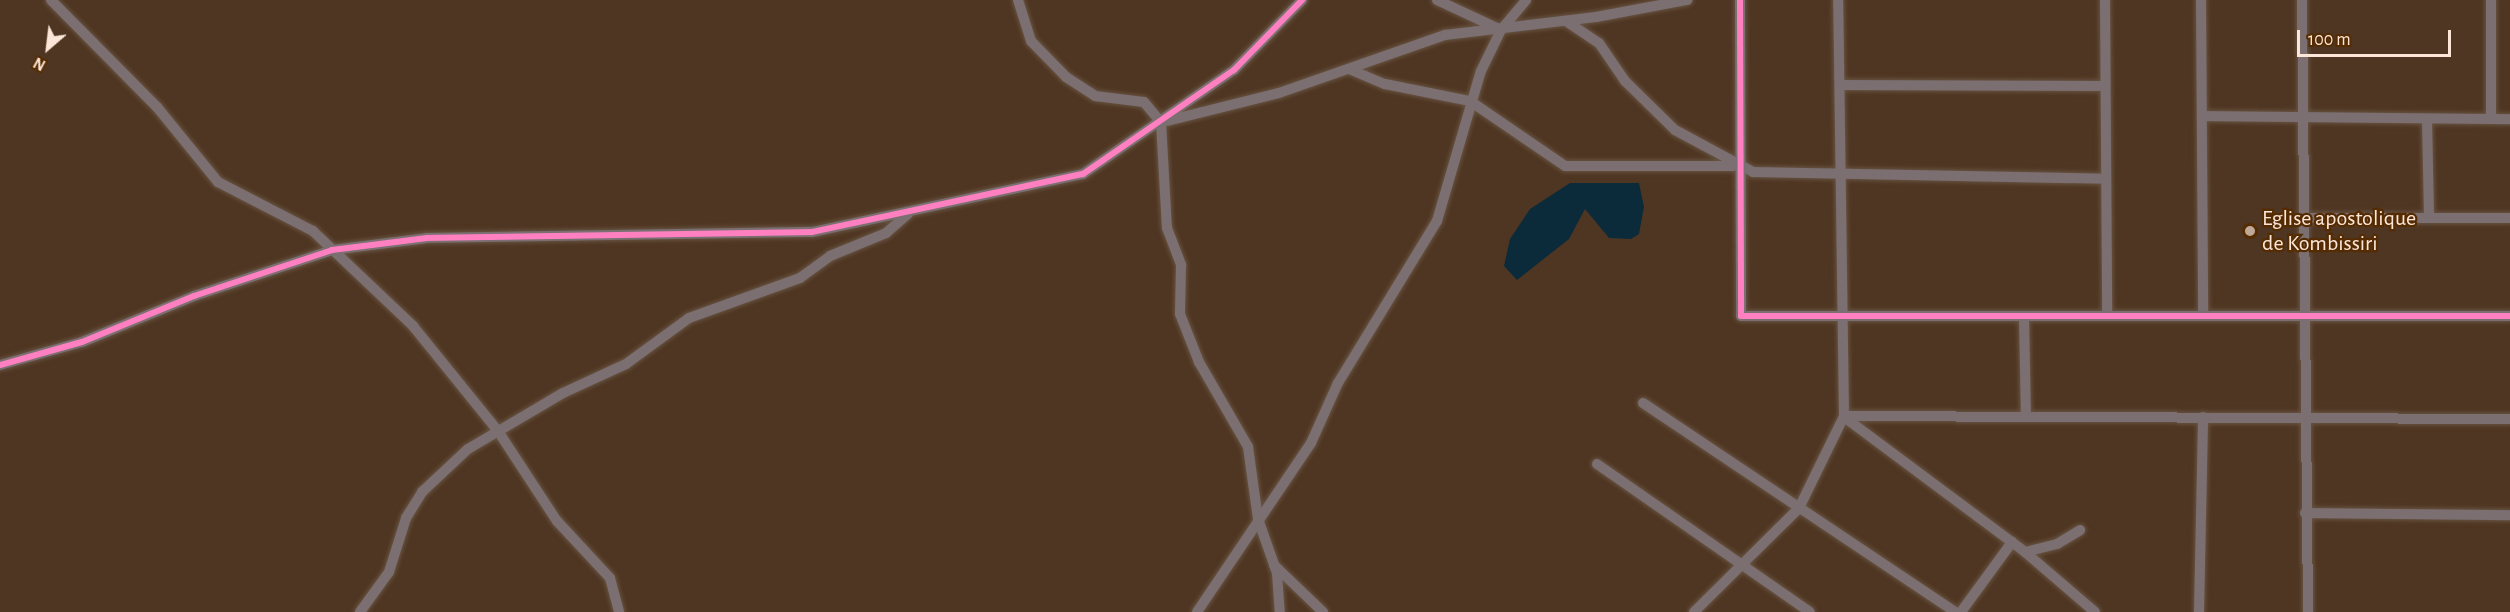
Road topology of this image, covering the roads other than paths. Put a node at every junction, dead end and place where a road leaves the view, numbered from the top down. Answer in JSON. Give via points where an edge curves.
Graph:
{"nodes":[{"id":1,"x":51,"y":0,"type":"edge"},
{"id":2,"x":1018,"y":0,"type":"edge"},
{"id":3,"x":1302,"y":0,"type":"edge"},
{"id":4,"x":1437,"y":0,"type":"edge"},
{"id":5,"x":1526,"y":0,"type":"edge"},
{"id":6,"x":1687,"y":0,"type":"edge"},
{"id":7,"x":1740,"y":0,"type":"edge"},
{"id":8,"x":1838,"y":0,"type":"edge"},
{"id":9,"x":2105,"y":0,"type":"edge"},
{"id":10,"x":2201,"y":0,"type":"edge"},
{"id":11,"x":2302,"y":0,"type":"edge"},
{"id":12,"x":2491,"y":0,"type":"edge"},
{"id":13,"x":1566,"y":21,"type":"junction"},
{"id":14,"x":1501,"y":30,"type":"junction"},
{"id":15,"x":1349,"y":69,"type":"junction"},
{"id":16,"x":1839,"y":85,"type":"junction"},
{"id":17,"x":2106,"y":86,"type":"junction"},
{"id":18,"x":1470,"y":101,"type":"junction"},
{"id":19,"x":2202,"y":116,"type":"junction"},
{"id":20,"x":2301,"y":118,"type":"junction"},
{"id":21,"x":2427,"y":119,"type":"junction"},
{"id":22,"x":2491,"y":119,"type":"junction"},
{"id":23,"x":2510,"y":119,"type":"edge"},
{"id":24,"x":1161,"y":123,"type":"junction"},
{"id":25,"x":1741,"y":168,"type":"junction"},
{"id":26,"x":1841,"y":177,"type":"junction"},
{"id":27,"x":2106,"y":179,"type":"junction"},
{"id":28,"x":909,"y":213,"type":"junction"},
{"id":29,"x":2302,"y":218,"type":"junction"},
{"id":30,"x":2429,"y":218,"type":"junction"},
{"id":31,"x":2510,"y":218,"type":"edge"},
{"id":32,"x":332,"y":250,"type":"junction"},
{"id":33,"x":1843,"y":316,"type":"junction"},
{"id":34,"x":2024,"y":316,"type":"junction"},
{"id":35,"x":2107,"y":316,"type":"junction"},
{"id":36,"x":2203,"y":316,"type":"junction"},
{"id":37,"x":2303,"y":316,"type":"junction"},
{"id":38,"x":2510,"y":316,"type":"edge"},
{"id":39,"x":0,"y":365,"type":"edge"},
{"id":40,"x":1643,"y":403,"type":"dead end"},
{"id":41,"x":1844,"y":416,"type":"junction"},
{"id":42,"x":2026,"y":417,"type":"junction"},
{"id":43,"x":2203,"y":417,"type":"junction"},
{"id":44,"x":2304,"y":418,"type":"junction"},
{"id":45,"x":2510,"y":419,"type":"edge"},
{"id":46,"x":498,"y":431,"type":"junction"},
{"id":47,"x":1597,"y":464,"type":"dead end"},
{"id":48,"x":1799,"y":508,"type":"junction"},
{"id":49,"x":2305,"y":513,"type":"junction"},
{"id":50,"x":2510,"y":515,"type":"edge"},
{"id":51,"x":1258,"y":519,"type":"junction"},
{"id":52,"x":2080,"y":531,"type":"dead end"},
{"id":53,"x":2012,"y":542,"type":"junction"},
{"id":54,"x":2025,"y":552,"type":"junction"},
{"id":55,"x":1274,"y":564,"type":"junction"},
{"id":56,"x":1742,"y":565,"type":"junction"},
{"id":57,"x":360,"y":612,"type":"edge"},
{"id":58,"x":619,"y":612,"type":"edge"},
{"id":59,"x":1197,"y":612,"type":"edge"},
{"id":60,"x":1280,"y":612,"type":"edge"},
{"id":61,"x":1323,"y":612,"type":"edge"},
{"id":62,"x":1694,"y":612,"type":"edge"},
{"id":63,"x":1810,"y":612,"type":"edge"},
{"id":64,"x":1955,"y":612,"type":"edge"},
{"id":65,"x":1962,"y":612,"type":"edge"},
{"id":66,"x":2095,"y":612,"type":"edge"},
{"id":67,"x":2199,"y":612,"type":"edge"},
{"id":68,"x":2308,"y":612,"type":"edge"}],
"edges":[{"from":1,"to":32,"type":"street","via":[[158,107],[218,182],[313,231]]},
{"from":2,"to":24,"type":"street","via":[[1031,41],[1066,77],[1095,96],[1144,102]]},
{"from":3,"to":24,"type":"street","via":[[1234,70]]},
{"from":4,"to":14,"type":"street"},
{"from":5,"to":14,"type":"street"},
{"from":6,"to":13,"type":"street"},
{"from":7,"to":25,"type":"street"},
{"from":8,"to":16,"type":"street"},
{"from":9,"to":17,"type":"street"},
{"from":10,"to":19,"type":"street"},
{"from":11,"to":20,"type":"street"},
{"from":12,"to":22,"type":"street"},
{"from":13,"to":14,"type":"street"},
{"from":13,"to":25,"type":"street","via":[[1599,43],[1625,81],[1675,130]]},
{"from":14,"to":15,"type":"street","via":[[1445,35]]},
{"from":14,"to":18,"type":"street"},
{"from":15,"to":18,"type":"street","via":[[1385,84]]},
{"from":15,"to":24,"type":"street"},
{"from":16,"to":17,"type":"street"},
{"from":16,"to":26,"type":"street"},
{"from":17,"to":27,"type":"street"},
{"from":18,"to":25,"type":"street","via":[[1565,166],[1712,163]]},
{"from":18,"to":51,"type":"street","via":[[1437,221],[1338,383],[1311,443]]},
{"from":19,"to":20,"type":"street"},
{"from":19,"to":36,"type":"street"},
{"from":20,"to":21,"type":"street"},
{"from":20,"to":29,"type":"street"},
{"from":21,"to":22,"type":"street"},
{"from":21,"to":30,"type":"street"},
{"from":22,"to":23,"type":"street"},
{"from":24,"to":28,"type":"street","via":[[1083,174]]},
{"from":24,"to":51,"type":"street","via":[[1167,228],[1181,265],[1180,314],[1198,362],[1248,447]]},
{"from":25,"to":26,"type":"street","via":[[1818,170]]},
{"from":25,"to":33,"type":"street","via":[[1741,316]]},
{"from":26,"to":27,"type":"street"},
{"from":26,"to":33,"type":"street"},
{"from":27,"to":35,"type":"street"},
{"from":28,"to":32,"type":"street","via":[[812,232],[450,237]]},
{"from":28,"to":46,"type":"street","via":[[886,233],[830,256],[800,278],[689,318],[626,364]]},
{"from":29,"to":30,"type":"street"},
{"from":29,"to":37,"type":"street"},
{"from":30,"to":31,"type":"street"},
{"from":32,"to":39,"type":"street","via":[[194,296],[82,342]]},
{"from":32,"to":46,"type":"street","via":[[433,347]]},
{"from":33,"to":34,"type":"street"},
{"from":33,"to":41,"type":"street"},
{"from":34,"to":35,"type":"street"},
{"from":34,"to":42,"type":"street"},
{"from":35,"to":36,"type":"street"},
{"from":36,"to":37,"type":"street"},
{"from":37,"to":38,"type":"street"},
{"from":37,"to":44,"type":"street"},
{"from":40,"to":48,"type":"street"},
{"from":41,"to":42,"type":"street"},
{"from":41,"to":48,"type":"street"},
{"from":41,"to":53,"type":"street"},
{"from":42,"to":43,"type":"street"},
{"from":43,"to":44,"type":"street"},
{"from":43,"to":67,"type":"street"},
{"from":44,"to":45,"type":"street"},
{"from":44,"to":49,"type":"street"},
{"from":46,"to":57,"type":"street","via":[[448,464],[422,492],[406,518],[389,573]]},
{"from":46,"to":58,"type":"street","via":[[557,521],[610,578]]},
{"from":47,"to":56,"type":"street"},
{"from":48,"to":56,"type":"street"},
{"from":48,"to":64,"type":"street"},
{"from":49,"to":50,"type":"street"},
{"from":49,"to":68,"type":"street"},
{"from":51,"to":55,"type":"street"},
{"from":51,"to":59,"type":"street"},
{"from":52,"to":54,"type":"street"},
{"from":53,"to":54,"type":"street"},
{"from":53,"to":65,"type":"street"},
{"from":54,"to":66,"type":"street"},
{"from":55,"to":60,"type":"street"},
{"from":55,"to":61,"type":"street"},
{"from":56,"to":62,"type":"street"},
{"from":56,"to":63,"type":"street"}]}
